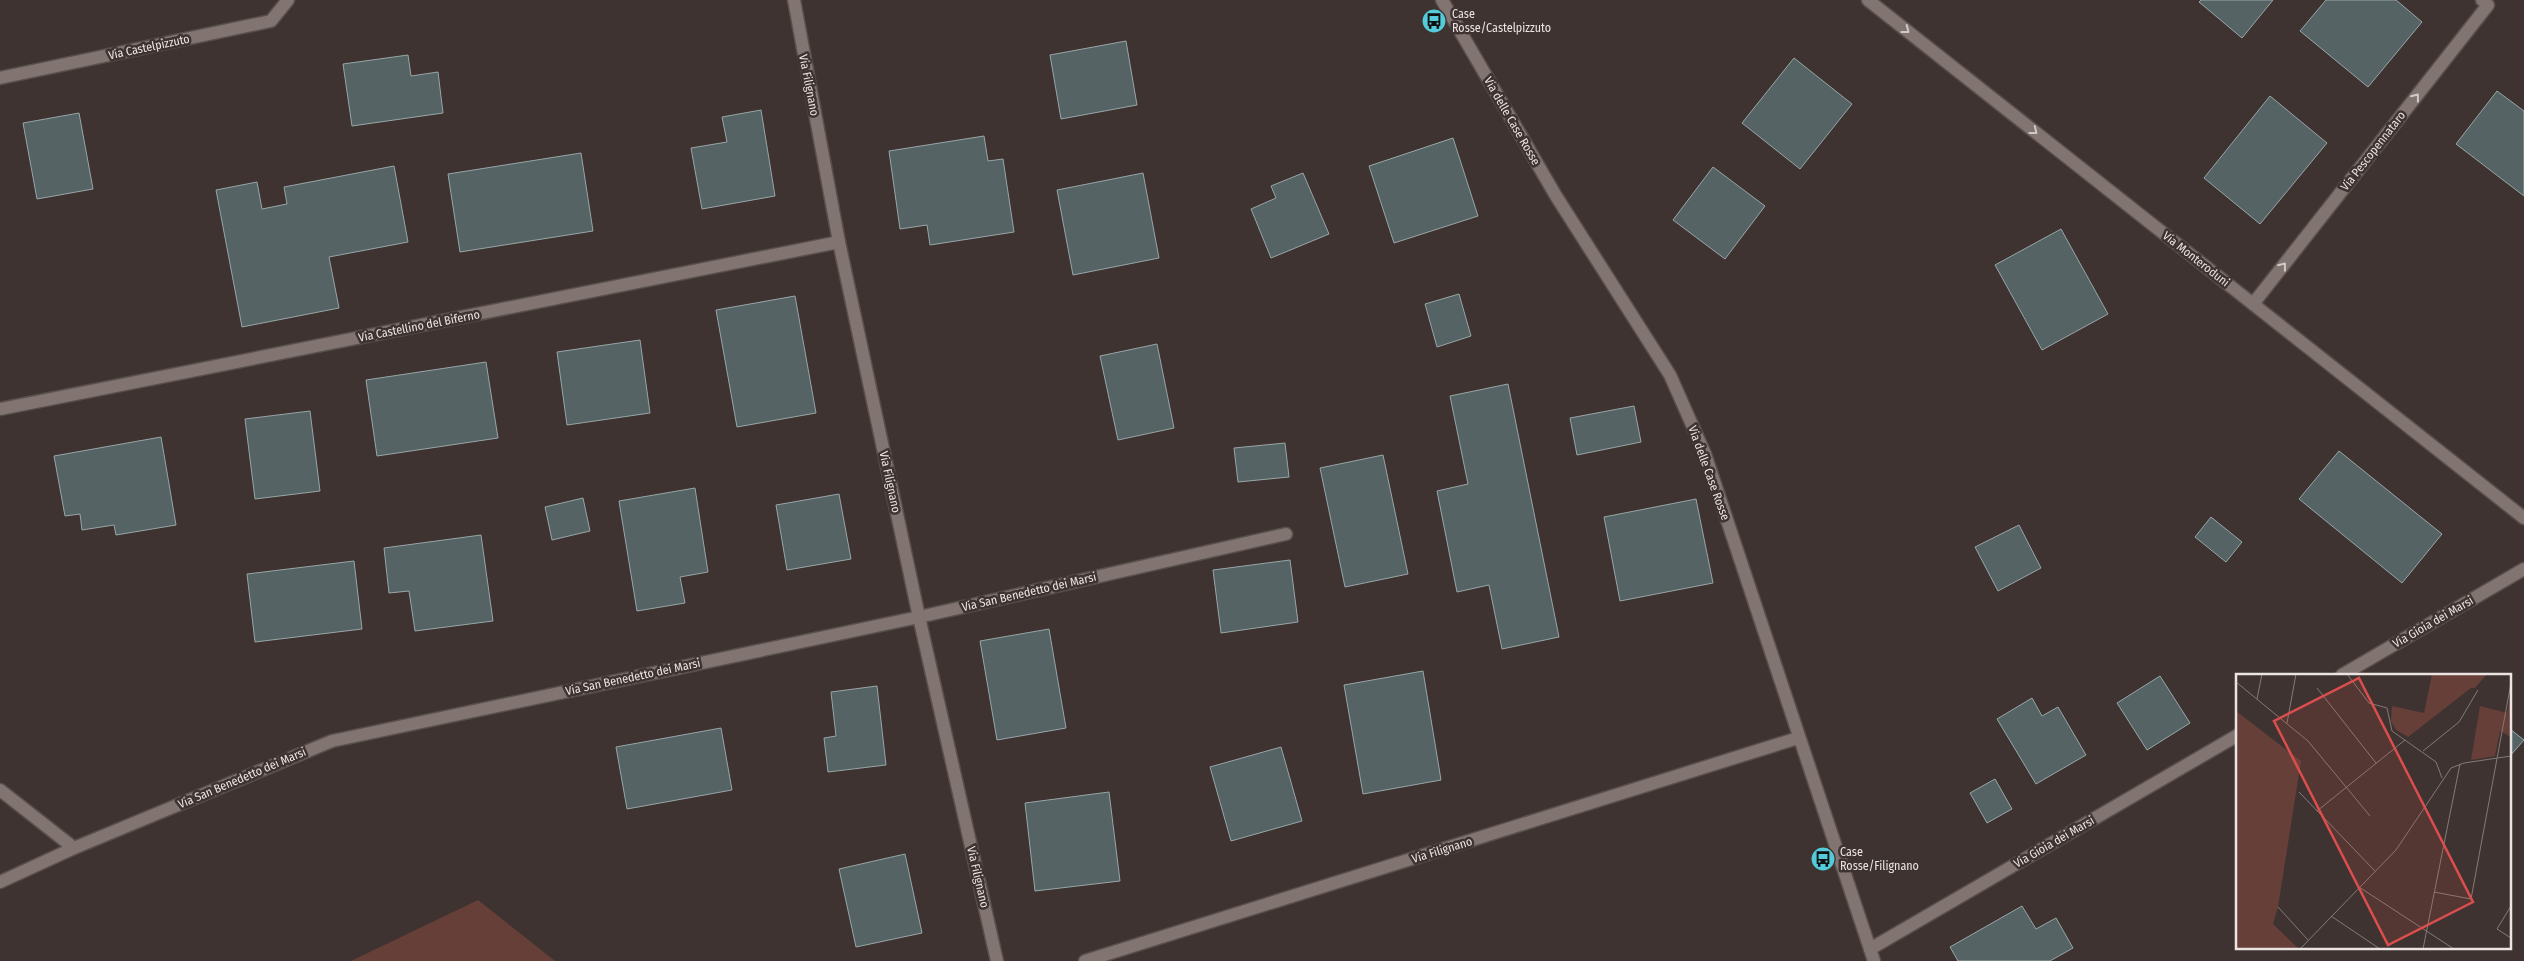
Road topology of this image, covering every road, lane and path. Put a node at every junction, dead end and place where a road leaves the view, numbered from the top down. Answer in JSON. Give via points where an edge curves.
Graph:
{"nodes":[{"id":1,"x":288,"y":0,"type":"edge"},
{"id":2,"x":794,"y":0,"type":"edge"},
{"id":3,"x":1442,"y":0,"type":"edge"},
{"id":4,"x":1868,"y":0,"type":"edge"},
{"id":5,"x":2482,"y":0,"type":"edge"},
{"id":6,"x":0,"y":78,"type":"edge"},
{"id":7,"x":838,"y":242,"type":"junction"},
{"id":8,"x":2253,"y":304,"type":"junction"},
{"id":9,"x":0,"y":409,"type":"edge"},
{"id":10,"x":2524,"y":518,"type":"edge"},
{"id":11,"x":1286,"y":534,"type":"dead end"},
{"id":12,"x":2524,"y":569,"type":"edge"},
{"id":13,"x":919,"y":617,"type":"junction"},
{"id":14,"x":2344,"y":674,"type":"edge"},
{"id":15,"x":2236,"y":736,"type":"edge"},
{"id":16,"x":1798,"y":738,"type":"junction"},
{"id":17,"x":0,"y":790,"type":"edge"},
{"id":18,"x":74,"y":848,"type":"junction"},
{"id":19,"x":0,"y":882,"type":"edge"},
{"id":20,"x":1872,"y":955,"type":"edge"},
{"id":21,"x":997,"y":961,"type":"edge"},
{"id":22,"x":1085,"y":961,"type":"edge"}],
"edges":[{"from":1,"to":6,"type":"street","name":"Via Castelpizzuto","via":[[271,21]]},
{"from":2,"to":7,"type":"street","name":"Via Filignano"},
{"from":3,"to":16,"type":"street","name":"Via delle Case Rosse","via":[[1556,196],[1670,375],[1705,454]]},
{"from":4,"to":8,"type":"street","name":"Via Monteroduni","one_way":true},
{"from":8,"to":5,"type":"street","name":"Via Pescopennataro","one_way":true,"via":[[2488,5]]},
{"from":7,"to":9,"type":"street","name":"Via Castellino del Biferno"},
{"from":7,"to":13,"type":"street","name":"Via Filignano"},
{"from":8,"to":10,"type":"street","name":"Via Monteroduni"},
{"from":11,"to":13,"type":"street","name":"Via San Benedetto dei Marsi"},
{"from":12,"to":14,"type":"street","name":"Via Gioia dei Marsi"},
{"from":13,"to":18,"type":"street","name":"Via San Benedetto dei Marsi","via":[[332,741]]},
{"from":13,"to":21,"type":"street","name":"Via Filignano"},
{"from":15,"to":20,"type":"street","name":"Via Gioia dei Marsi"},
{"from":16,"to":20,"type":"street","name":"Via delle Case Rosse"},
{"from":16,"to":22,"type":"street","name":"Via Filignano"},
{"from":17,"to":18,"type":"street"},
{"from":18,"to":19,"type":"street","name":"Via San Benedetto dei Marsi"}]}
